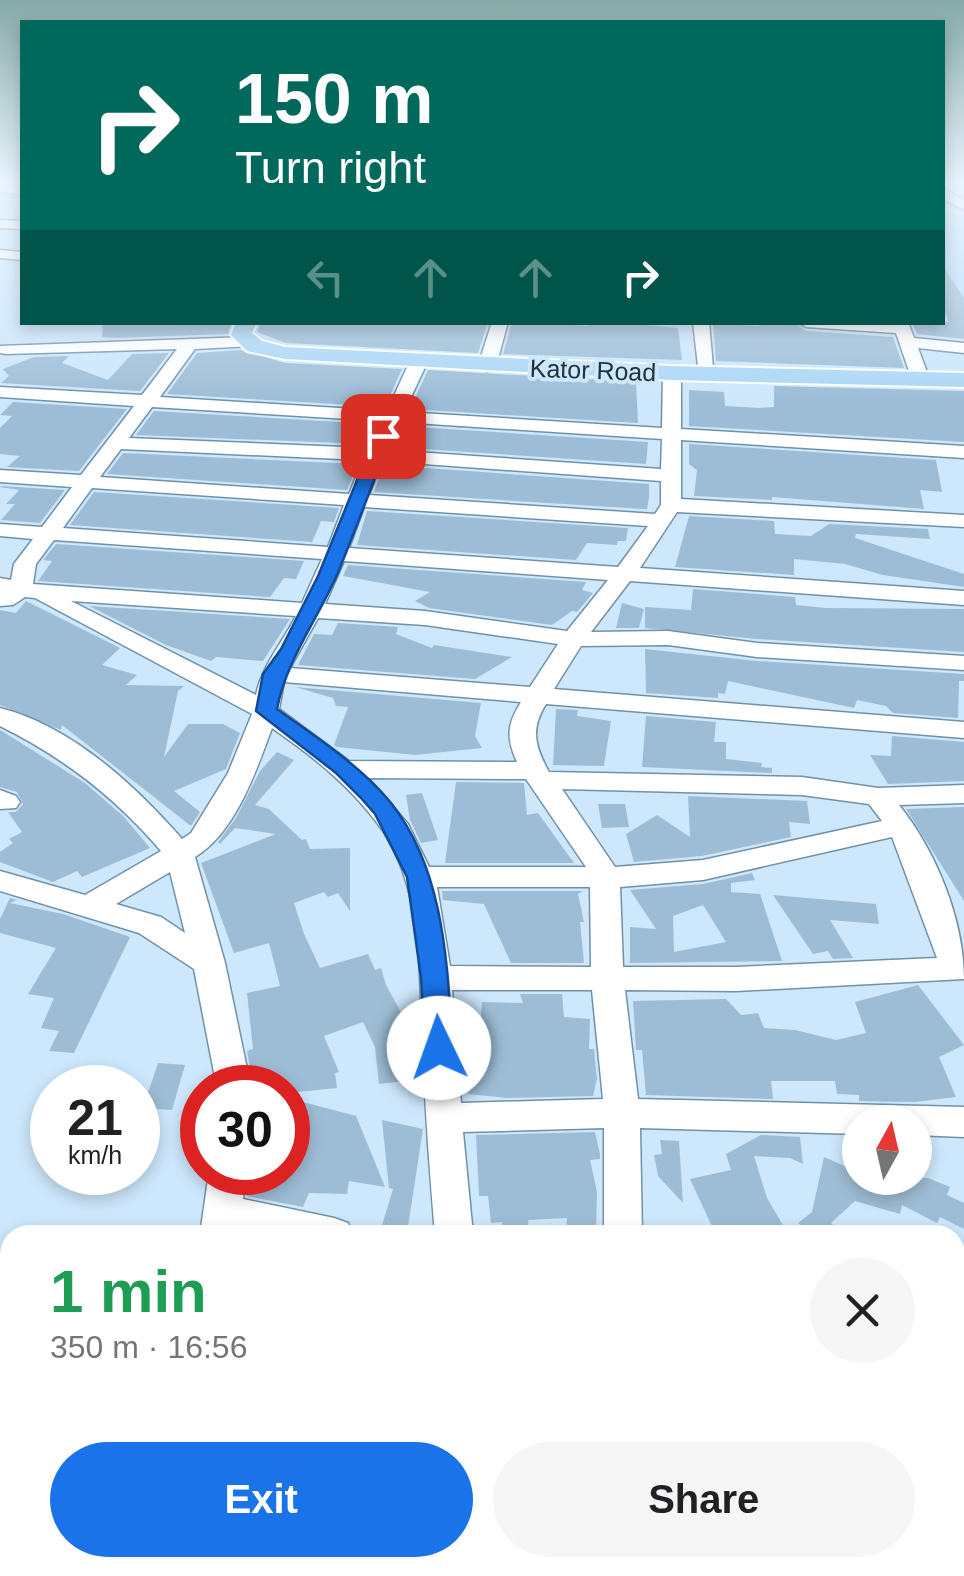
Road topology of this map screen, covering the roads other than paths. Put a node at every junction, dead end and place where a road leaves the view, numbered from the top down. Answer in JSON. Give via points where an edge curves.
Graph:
{"nodes":[{"id":1,"x":499,"y":325,"type":"edge"},
{"id":2,"x":700,"y":325,"type":"edge"},
{"id":3,"x":838,"y":325,"type":"edge"},
{"id":4,"x":24,"y":327,"type":"dead end"},
{"id":5,"x":902,"y":331,"type":"edge"},
{"id":6,"x":247,"y":332,"type":"edge"},
{"id":7,"x":188,"y":344,"type":"junction"},
{"id":8,"x":964,"y":348,"type":"edge"},
{"id":9,"x":3,"y":350,"type":"edge"},
{"id":10,"x":418,"y":363,"type":"junction"},
{"id":11,"x":487,"y":366,"type":"junction"},
{"id":12,"x":672,"y":374,"type":"junction"},
{"id":13,"x":708,"y":375,"type":"junction"},
{"id":14,"x":920,"y":380,"type":"junction"},
{"id":15,"x":964,"y":380,"type":"edge"},
{"id":16,"x":0,"y":392,"type":"edge"},
{"id":17,"x":146,"y":401,"type":"junction"},
{"id":18,"x":393,"y":416,"type":"junction"},
{"id":19,"x":670,"y":433,"type":"junction"},
{"id":20,"x":118,"y":443,"type":"junction"},
{"id":21,"x":374,"y":457,"type":"junction"},
{"id":22,"x":960,"y":457,"type":"edge"},
{"id":23,"x":0,"y":476,"type":"edge"},
{"id":24,"x":673,"y":476,"type":"junction"},
{"id":25,"x":86,"y":483,"type":"junction"},
{"id":26,"x":356,"y":500,"type":"junction"},
{"id":27,"x":667,"y":513,"type":"junction"},
{"id":28,"x":964,"y":520,"type":"edge"},
{"id":29,"x":0,"y":530,"type":"edge"},
{"id":30,"x":49,"y":533,"type":"junction"},
{"id":31,"x":337,"y":554,"type":"junction"},
{"id":32,"x":623,"y":574,"type":"junction"},
{"id":33,"x":18,"y":588,"type":"edge"},
{"id":34,"x":964,"y":598,"type":"edge"},
{"id":35,"x":0,"y":604,"type":"edge"},
{"id":36,"x":310,"y":610,"type":"junction"},
{"id":37,"x":573,"y":639,"type":"junction"},
{"id":38,"x":964,"y":663,"type":"edge"},
{"id":39,"x":274,"y":674,"type":"junction"},
{"id":40,"x":540,"y":696,"type":"junction"},
{"id":41,"x":266,"y":711,"type":"junction"},
{"id":42,"x":0,"y":716,"type":"edge"},
{"id":43,"x":964,"y":730,"type":"edge"},
{"id":44,"x":344,"y":768,"type":"junction"},
{"id":45,"x":537,"y":775,"type":"junction"},
{"id":46,"x":964,"y":794,"type":"edge"},
{"id":47,"x":878,"y":797,"type":"junction"},
{"id":48,"x":901,"y":826,"type":"junction"},
{"id":49,"x":180,"y":855,"type":"junction"},
{"id":50,"x":605,"y":876,"type":"junction"},
{"id":51,"x":420,"y":877,"type":"junction"},
{"id":52,"x":0,"y":882,"type":"edge"},
{"id":53,"x":87,"y":908,"type":"junction"},
{"id":54,"x":959,"y":963,"type":"edge"},
{"id":55,"x":209,"y":964,"type":"junction"},
{"id":56,"x":435,"y":978,"type":"junction"},
{"id":57,"x":608,"y":978,"type":"junction"},
{"id":58,"x":229,"y":1065,"type":"edge"},
{"id":59,"x":622,"y":1112,"type":"junction"},
{"id":60,"x":444,"y":1118,"type":"junction"},
{"id":61,"x":964,"y":1122,"type":"edge"},
{"id":62,"x":225,"y":1195,"type":"edge"},
{"id":63,"x":221,"y":1223,"type":"edge"},
{"id":64,"x":453,"y":1225,"type":"edge"},
{"id":65,"x":623,"y":1225,"type":"edge"}],
"edges":[{"from":1,"to":11,"type":"street"},
{"from":2,"to":13,"type":"street"},
{"from":3,"to":5,"type":"street"},
{"from":4,"to":9,"type":"street"},
{"from":5,"to":8,"type":"street"},
{"from":5,"to":14,"type":"street"},
{"from":6,"to":7,"type":"street"},
{"from":6,"to":10,"type":"main road","name":"Kator Road","via":[[285,353]]},
{"from":7,"to":9,"type":"street"},
{"from":7,"to":17,"type":"street"},
{"from":10,"to":11,"type":"main road","name":"Kator Road"},
{"from":10,"to":18,"type":"street"},
{"from":11,"to":12,"type":"main road","name":"Kator Road"},
{"from":12,"to":13,"type":"main road","name":"Kator Road"},
{"from":12,"to":19,"type":"street"},
{"from":13,"to":14,"type":"main road","name":"Kator Road"},
{"from":14,"to":15,"type":"main road","name":"Kator Road"},
{"from":16,"to":17,"type":"street"},
{"from":17,"to":18,"type":"street"},
{"from":17,"to":20,"type":"street"},
{"from":18,"to":19,"type":"street"},
{"from":18,"to":21,"type":"street"},
{"from":19,"to":22,"type":"street"},
{"from":19,"to":24,"type":"street"},
{"from":20,"to":21,"type":"street"},
{"from":20,"to":25,"type":"street"},
{"from":21,"to":24,"type":"street"},
{"from":21,"to":26,"type":"street"},
{"from":23,"to":25,"type":"street"},
{"from":24,"to":27,"type":"street"},
{"from":25,"to":26,"type":"street"},
{"from":25,"to":30,"type":"street"},
{"from":26,"to":27,"type":"street"},
{"from":26,"to":31,"type":"street"},
{"from":27,"to":28,"type":"street"},
{"from":27,"to":32,"type":"street"},
{"from":29,"to":30,"type":"street"},
{"from":30,"to":31,"type":"street"},
{"from":30,"to":33,"type":"street","via":[[25,564]]},
{"from":31,"to":32,"type":"street"},
{"from":31,"to":36,"type":"street"},
{"from":32,"to":34,"type":"street"},
{"from":32,"to":37,"type":"street"},
{"from":33,"to":35,"type":"street"},
{"from":33,"to":36,"type":"street"},
{"from":33,"to":41,"type":"street"},
{"from":36,"to":37,"type":"street"},
{"from":36,"to":39,"type":"street"},
{"from":37,"to":38,"type":"street","via":[[668,638]]},
{"from":37,"to":40,"type":"street"},
{"from":39,"to":40,"type":"street"},
{"from":39,"to":41,"type":"street"},
{"from":40,"to":43,"type":"street"},
{"from":40,"to":45,"type":"street","via":[[522,721],[522,744]]},
{"from":41,"to":44,"type":"street"},
{"from":41,"to":49,"type":"street","via":[[223,806],[201,840]]},
{"from":42,"to":49,"type":"street","via":[[98,772]]},
{"from":44,"to":45,"type":"street"},
{"from":44,"to":51,"type":"street","via":[[384,811]]},
{"from":45,"to":47,"type":"street","via":[[802,786]]},
{"from":45,"to":50,"type":"street"},
{"from":46,"to":47,"type":"street"},
{"from":47,"to":48,"type":"street"},
{"from":48,"to":50,"type":"street","via":[[704,870]]},
{"from":48,"to":54,"type":"street"},
{"from":49,"to":53,"type":"street"},
{"from":49,"to":55,"type":"street"},
{"from":50,"to":51,"type":"street"},
{"from":50,"to":57,"type":"street"},
{"from":51,"to":56,"type":"street"},
{"from":52,"to":53,"type":"street"},
{"from":53,"to":55,"type":"street","via":[[150,925]]},
{"from":54,"to":57,"type":"street","via":[[957,969],[736,979]]},
{"from":55,"to":58,"type":"street"},
{"from":56,"to":57,"type":"street"},
{"from":56,"to":60,"type":"street"},
{"from":57,"to":59,"type":"street"},
{"from":59,"to":60,"type":"street"},
{"from":59,"to":61,"type":"street"},
{"from":59,"to":65,"type":"street"},
{"from":60,"to":64,"type":"street"},
{"from":62,"to":63,"type":"street"}]}
